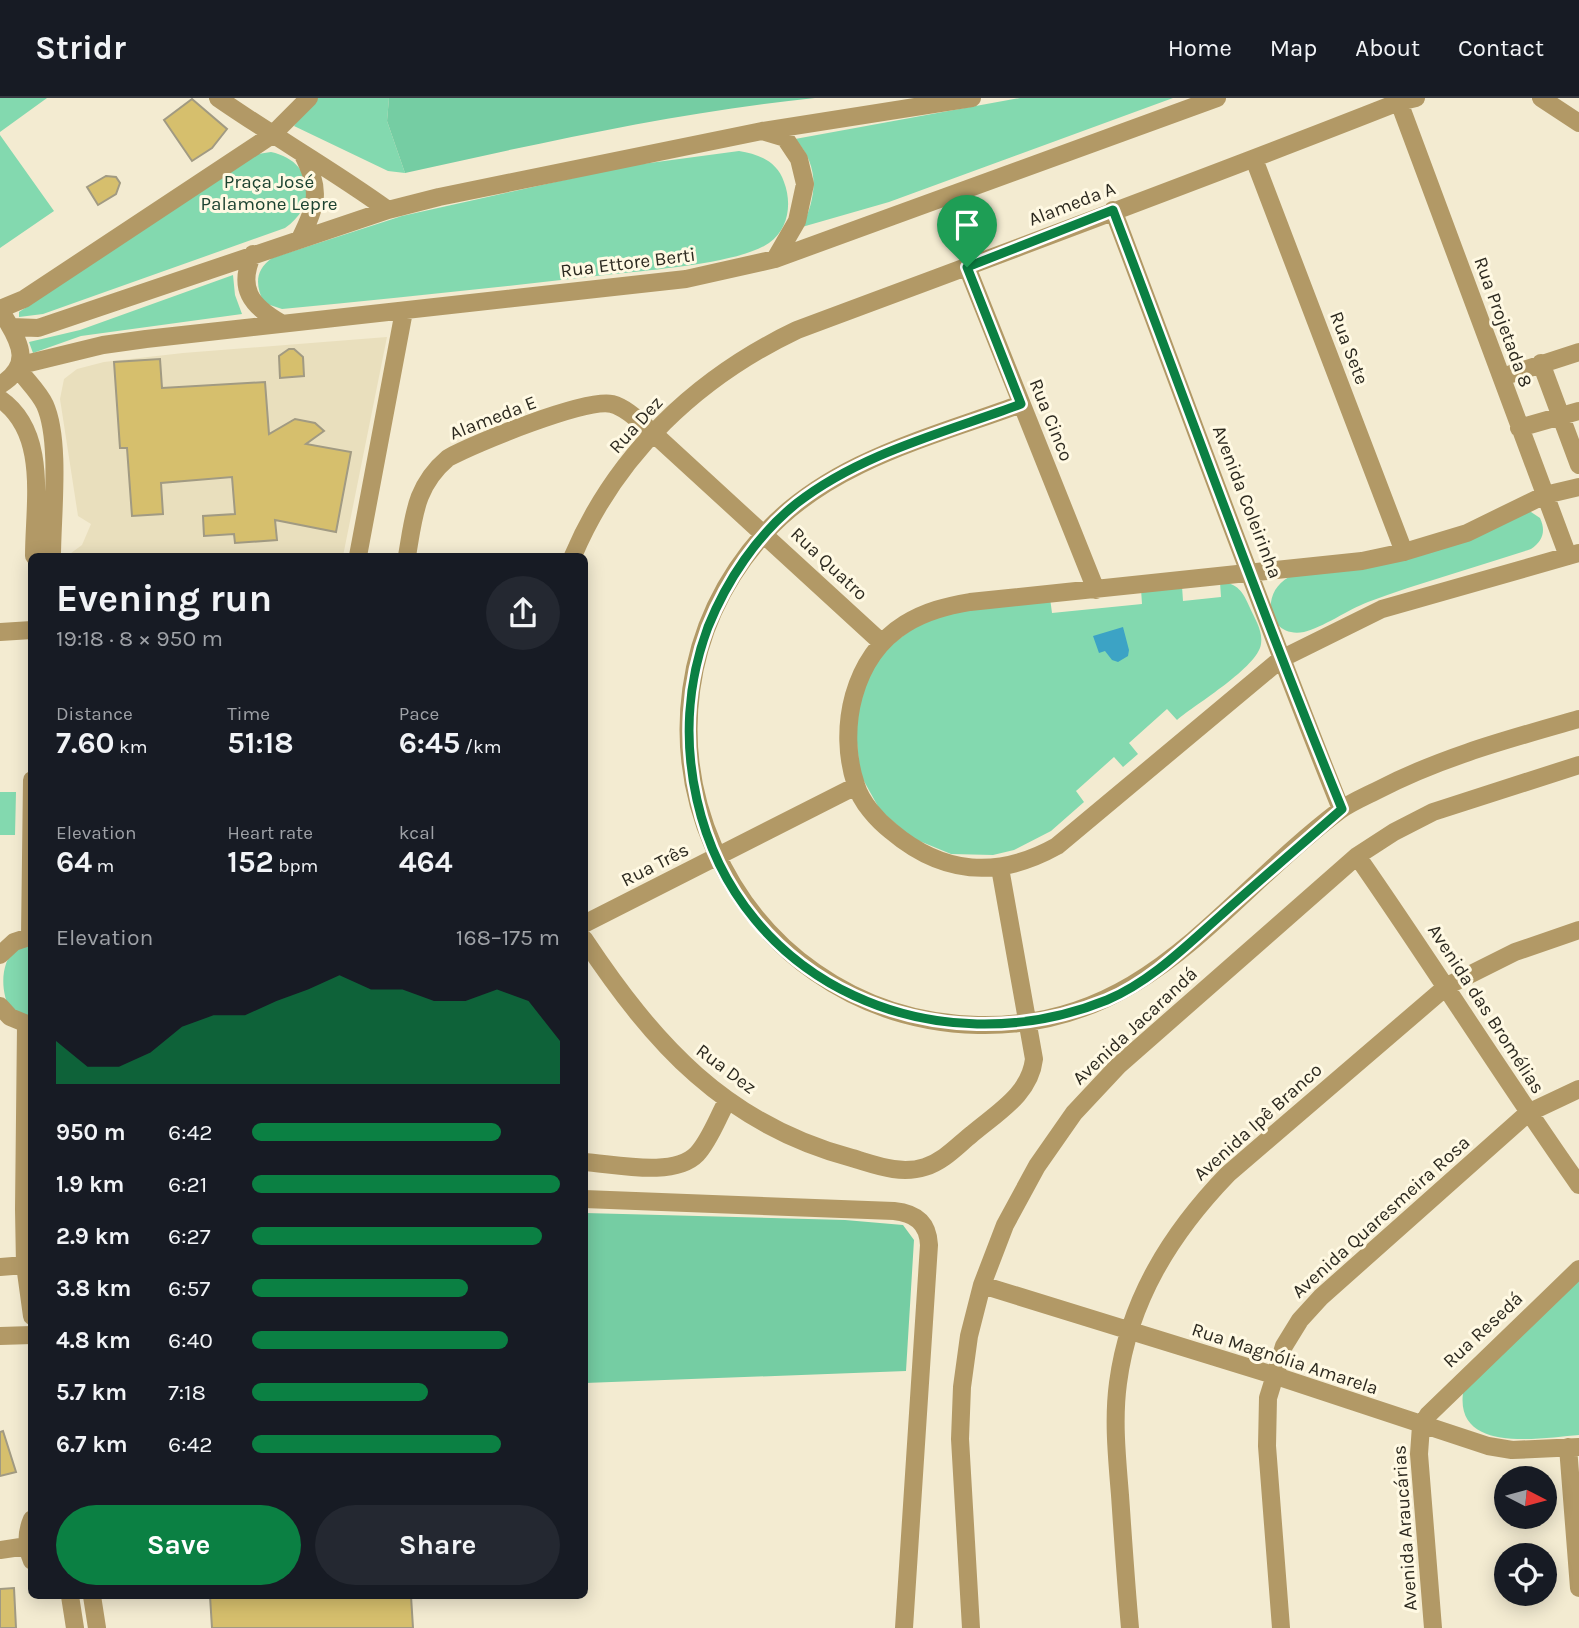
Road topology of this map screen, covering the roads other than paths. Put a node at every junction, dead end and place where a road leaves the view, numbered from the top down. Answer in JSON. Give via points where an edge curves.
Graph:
{"nodes":[{"id":1,"x":218,"y":98,"type":"edge"},
{"id":2,"x":309,"y":98,"type":"edge"},
{"id":3,"x":972,"y":98,"type":"edge"},
{"id":4,"x":1217,"y":98,"type":"edge"},
{"id":5,"x":1541,"y":98,"type":"edge"},
{"id":6,"x":1408,"y":100,"type":"edge"},
{"id":7,"x":1579,"y":123,"type":"edge"},
{"id":8,"x":762,"y":131,"type":"junction"},
{"id":9,"x":272,"y":135,"type":"junction"},
{"id":10,"x":302,"y":153,"type":"junction"},
{"id":11,"x":1254,"y":159,"type":"junction"},
{"id":12,"x":388,"y":210,"type":"junction"},
{"id":13,"x":1113,"y":210,"type":"junction"},
{"id":14,"x":300,"y":239,"type":"junction"},
{"id":15,"x":253,"y":254,"type":"junction"},
{"id":16,"x":775,"y":259,"type":"junction"},
{"id":17,"x":967,"y":267,"type":"junction"},
{"id":18,"x":0,"y":309,"type":"edge"},
{"id":19,"x":404,"y":311,"type":"junction"},
{"id":20,"x":281,"y":323,"type":"junction"},
{"id":21,"x":11,"y":327,"type":"junction"},
{"id":22,"x":760,"y":348,"type":"joint"},
{"id":23,"x":1579,"y":352,"type":"edge"},
{"id":24,"x":1541,"y":363,"type":"junction"},
{"id":25,"x":20,"y":367,"type":"junction"},
{"id":26,"x":1502,"y":377,"type":"junction"},
{"id":27,"x":0,"y":385,"type":"edge"},
{"id":28,"x":0,"y":399,"type":"edge"},
{"id":29,"x":1021,"y":404,"type":"junction"},
{"id":30,"x":1579,"y":411,"type":"edge"},
{"id":31,"x":1561,"y":415,"type":"junction"},
{"id":32,"x":1519,"y":428,"type":"junction"},
{"id":33,"x":652,"y":432,"type":"junction"},
{"id":34,"x":1578,"y":457,"type":"edge"},
{"id":35,"x":1579,"y":487,"type":"edge"},
{"id":36,"x":1545,"y":495,"type":"junction"},
{"id":37,"x":765,"y":533,"type":"junction"},
{"id":38,"x":1404,"y":552,"type":"junction"},
{"id":39,"x":34,"y":553,"type":"edge"},
{"id":40,"x":52,"y":553,"type":"edge"},
{"id":41,"x":359,"y":553,"type":"edge"},
{"id":42,"x":408,"y":553,"type":"edge"},
{"id":43,"x":575,"y":553,"type":"edge"},
{"id":44,"x":1574,"y":554,"type":"edge"},
{"id":45,"x":1252,"y":574,"type":"junction"},
{"id":46,"x":1096,"y":590,"type":"junction"},
{"id":47,"x":28,"y":630,"type":"edge"},
{"id":48,"x":0,"y":632,"type":"edge"},
{"id":49,"x":882,"y":643,"type":"junction"},
{"id":50,"x":1281,"y":660,"type":"junction"},
{"id":51,"x":1579,"y":719,"type":"edge"},
{"id":52,"x":1579,"y":765,"type":"edge"},
{"id":53,"x":856,"y":786,"type":"junction"},
{"id":54,"x":1342,"y":809,"type":"junction"},
{"id":55,"x":1357,"y":856,"type":"junction"},
{"id":56,"x":716,"y":857,"type":"junction"},
{"id":57,"x":1000,"y":868,"type":"junction"},
{"id":58,"x":588,"y":922,"type":"edge"},
{"id":59,"x":1579,"y":930,"type":"edge"},
{"id":60,"x":28,"y":937,"type":"edge"},
{"id":61,"x":588,"y":945,"type":"edge"},
{"id":62,"x":0,"y":955,"type":"edge"},
{"id":63,"x":1447,"y":986,"type":"junction"},
{"id":64,"x":0,"y":1006,"type":"edge"},
{"id":65,"x":1027,"y":1021,"type":"junction"},
{"id":66,"x":28,"y":1026,"type":"edge"},
{"id":67,"x":28,"y":1086,"type":"edge"},
{"id":68,"x":1579,"y":1090,"type":"edge"},
{"id":69,"x":727,"y":1101,"type":"junction"},
{"id":70,"x":1528,"y":1113,"type":"junction"},
{"id":71,"x":588,"y":1162,"type":"edge"},
{"id":72,"x":1579,"y":1185,"type":"edge"},
{"id":73,"x":588,"y":1199,"type":"edge"},
{"id":74,"x":25,"y":1265,"type":"junction"},
{"id":75,"x":0,"y":1267,"type":"edge"},
{"id":76,"x":1579,"y":1269,"type":"edge"},
{"id":77,"x":982,"y":1285,"type":"junction"},
{"id":78,"x":28,"y":1287,"type":"edge"},
{"id":79,"x":1130,"y":1331,"type":"junction"},
{"id":80,"x":28,"y":1335,"type":"edge"},
{"id":81,"x":0,"y":1336,"type":"edge"},
{"id":82,"x":1273,"y":1375,"type":"junction"},
{"id":83,"x":1421,"y":1426,"type":"junction"},
{"id":84,"x":1573,"y":1447,"type":"edge"},
{"id":85,"x":0,"y":1550,"type":"edge"},
{"id":86,"x":28,"y":1553,"type":"edge"},
{"id":87,"x":1579,"y":1588,"type":"edge"},
{"id":88,"x":70,"y":1599,"type":"edge"},
{"id":89,"x":92,"y":1599,"type":"edge"},
{"id":90,"x":75,"y":1628,"type":"edge"},
{"id":91,"x":97,"y":1628,"type":"edge"},
{"id":92,"x":904,"y":1628,"type":"edge"},
{"id":93,"x":971,"y":1628,"type":"edge"},
{"id":94,"x":1130,"y":1628,"type":"edge"},
{"id":95,"x":1281,"y":1628,"type":"edge"},
{"id":96,"x":1433,"y":1628,"type":"edge"}],
"edges":[{"from":1,"to":9,"type":"street"},
{"from":2,"to":9,"type":"street"},
{"from":3,"to":8,"type":"street"},
{"from":4,"to":16,"type":"street","name":"Rua Ettore Berti"},
{"from":5,"to":7,"type":"street"},
{"from":6,"to":11,"type":"street","name":"Alameda A"},
{"from":6,"to":26,"type":"street","name":"Rua Projetada 8"},
{"from":8,"to":12,"type":"street"},
{"from":8,"to":16,"type":"street","via":[[785,138],[799,159],[805,184],[797,221]]},
{"from":9,"to":10,"type":"street"},
{"from":9,"to":18,"type":"street","via":[[24,299]]},
{"from":10,"to":12,"type":"street"},
{"from":10,"to":14,"type":"street","via":[[314,177],[316,194]]},
{"from":11,"to":13,"type":"street","name":"Alameda A"},
{"from":11,"to":38,"type":"street","name":"Rua Sete"},
{"from":12,"to":14,"type":"street"},
{"from":13,"to":17,"type":"street","name":"Alameda A"},
{"from":13,"to":45,"type":"street","name":"Avenida Coleirinha"},
{"from":14,"to":15,"type":"street"},
{"from":15,"to":20,"type":"street","via":[[246,289],[258,310]]},
{"from":15,"to":21,"type":"street","via":[[38,328]]},
{"from":16,"to":19,"type":"street","name":"Rua Ettore Berti","via":[[686,279]]},
{"from":17,"to":22,"type":"street","name":"Alameda A"},
{"from":17,"to":29,"type":"street","name":"Rua Cinco"},
{"from":18,"to":21,"type":"street"},
{"from":19,"to":20,"type":"street","name":"Rua Ettore Berti"},
{"from":19,"to":41,"type":"street"},
{"from":20,"to":25,"type":"street","name":"Rua Ettore Berti","via":[[103,345]]},
{"from":21,"to":25,"type":"street","via":[[21,351]]},
{"from":22,"to":33,"type":"street","name":"Rua Dez","via":[[699,388]]},
{"from":23,"to":24,"type":"street"},
{"from":24,"to":26,"type":"street"},
{"from":24,"to":31,"type":"street"},
{"from":25,"to":27,"type":"street"},
{"from":25,"to":40,"type":"street","via":[[44,402],[50,420]]},
{"from":26,"to":32,"type":"street","name":"Rua Projetada 8"},
{"from":28,"to":39,"type":"street","via":[[15,409],[32,441]]},
{"from":29,"to":37,"type":"street","via":[[869,460],[796,504]]},
{"from":29,"to":46,"type":"street","name":"Rua Cinco"},
{"from":30,"to":31,"type":"street"},
{"from":31,"to":32,"type":"street"},
{"from":31,"to":34,"type":"street"},
{"from":32,"to":36,"type":"street","name":"Rua Projetada 8"},
{"from":33,"to":37,"type":"street","name":"Rua Quatro"},
{"from":33,"to":42,"type":"street","name":"Alameda E","via":[[627,411],[601,402],[461,451],[434,469],[419,494]]},
{"from":33,"to":43,"type":"street","name":"Rua Dez","via":[[611,486]]},
{"from":35,"to":36,"type":"street"},
{"from":36,"to":38,"type":"street","via":[[1467,534]]},
{"from":36,"to":44,"type":"street","name":"Rua Projetada 8"},
{"from":37,"to":49,"type":"street","name":"Rua Quatro"},
{"from":37,"to":56,"type":"street","via":[[738,567],[717,605],[691,688],[691,774]]},
{"from":38,"to":45,"type":"street"},
{"from":44,"to":50,"type":"street","via":[[1382,609]]},
{"from":45,"to":46,"type":"street"},
{"from":45,"to":50,"type":"street","name":"Avenida Coleirinha"},
{"from":46,"to":49,"type":"street","via":[[947,606],[903,625]]},
{"from":47,"to":48,"type":"street"},
{"from":49,"to":53,"type":"street","via":[[863,674],[847,722]]},
{"from":50,"to":54,"type":"street","name":"Avenida Coleirinha"},
{"from":50,"to":57,"type":"street","via":[[1057,846]]},
{"from":51,"to":54,"type":"street","via":[[1466,751]]},
{"from":52,"to":55,"type":"street","name":"Avenida Jacarandá","via":[[1433,811]]},
{"from":53,"to":56,"type":"street","name":"Rua Três"},
{"from":53,"to":57,"type":"street","via":[[885,826],[928,857],[975,869]]},
{"from":54,"to":65,"type":"street","via":[[1146,978],[1110,999]]},
{"from":55,"to":63,"type":"street","name":"Avenida das Bromélias"},
{"from":55,"to":77,"type":"street","name":"Avenida Jacarandá","via":[[1118,1066],[1074,1113],[1011,1213]]},
{"from":56,"to":58,"type":"street","name":"Rua Três"},
{"from":56,"to":65,"type":"street","via":[[769,935],[804,966],[844,992],[933,1022]]},
{"from":57,"to":65,"type":"street","name":"Rua Dez"},
{"from":59,"to":63,"type":"street","name":"Avenida Ipê Branco","via":[[1515,952]]},
{"from":60,"to":62,"type":"street"},
{"from":61,"to":69,"type":"street","name":"Rua Dez","via":[[649,1029]]},
{"from":63,"to":70,"type":"street","name":"Avenida das Bromélias"},
{"from":63,"to":79,"type":"street","name":"Avenida Ipê Branco","via":[[1228,1174],[1195,1208],[1167,1246]]},
{"from":64,"to":66,"type":"street","via":[[9,1017]]},
{"from":65,"to":69,"type":"street","name":"Rua Dez","via":[[1034,1059],[1018,1096],[943,1159],[923,1168],[890,1169],[832,1153]]},
{"from":67,"to":74,"type":"street"},
{"from":68,"to":70,"type":"street","name":"Avenida Quaresmeira Rosa"},
{"from":69,"to":71,"type":"street","via":[[699,1152],[680,1165]]},
{"from":70,"to":72,"type":"street","name":"Avenida das Bromélias"},
{"from":70,"to":82,"type":"street","name":"Avenida Quaresmeira Rosa","via":[[1321,1297],[1284,1346]]},
{"from":73,"to":92,"type":"street","via":[[894,1211],[910,1213],[926,1228],[929,1245]]},
{"from":74,"to":75,"type":"street"},
{"from":74,"to":78,"type":"street"},
{"from":76,"to":83,"type":"street","name":"Rua Resedá","via":[[1443,1398]]},
{"from":77,"to":79,"type":"street","name":"Rua Magnólia Amarela"},
{"from":77,"to":93,"type":"street","name":"Avenida Jacarandá","via":[[961,1387]]},
{"from":79,"to":82,"type":"street","name":"Rua Magnólia Amarela"},
{"from":79,"to":94,"type":"street","name":"Avenida Ipê Branco","via":[[1118,1382],[1115,1432]]},
{"from":80,"to":81,"type":"street"},
{"from":82,"to":83,"type":"street","name":"Rua Magnólia Amarela"},
{"from":82,"to":95,"type":"street","name":"Avenida Quaresmeira Rosa","via":[[1266,1422]]},
{"from":83,"to":84,"type":"street","name":"Rua Magnólia Amarela","via":[[1512,1450]]},
{"from":83,"to":96,"type":"street","name":"Avenida Araucárias","via":[[1419,1454]]},
{"from":84,"to":87,"type":"street"},
{"from":85,"to":86,"type":"street"},
{"from":88,"to":90,"type":"street"},
{"from":89,"to":91,"type":"street"}]}
